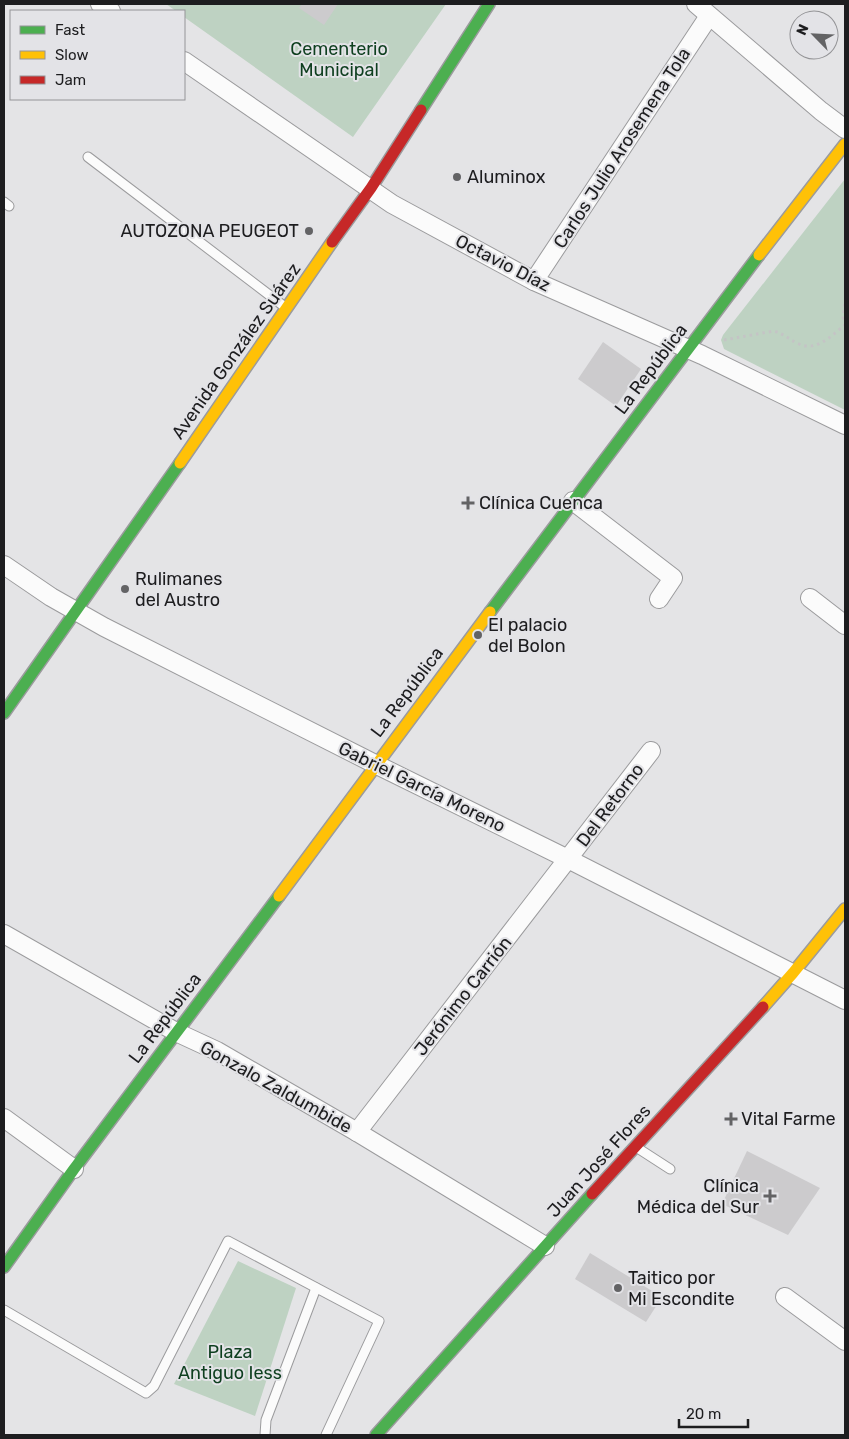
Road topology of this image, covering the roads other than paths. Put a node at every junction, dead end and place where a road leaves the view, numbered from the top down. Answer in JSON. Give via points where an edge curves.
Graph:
{"nodes":[{"id":1,"x":489,"y":4,"type":"edge"},
{"id":2,"x":696,"y":4,"type":"edge"},
{"id":3,"x":709,"y":16,"type":"junction"},
{"id":4,"x":185,"y":62,"type":"edge"},
{"id":5,"x":845,"y":129,"type":"edge"},
{"id":6,"x":844,"y":147,"type":"edge"},
{"id":7,"x":88,"y":157,"type":"dead end"},
{"id":8,"x":372,"y":188,"type":"junction"},
{"id":9,"x":534,"y":280,"type":"junction"},
{"id":10,"x":287,"y":308,"type":"junction"},
{"id":11,"x":689,"y":347,"type":"junction"},
{"id":12,"x":845,"y":425,"type":"edge"},
{"id":13,"x":573,"y":501,"type":"junction"},
{"id":14,"x":4,"y":565,"type":"edge"},
{"id":15,"x":659,"y":598,"type":"dead end"},
{"id":16,"x":810,"y":598,"type":"dead end"},
{"id":17,"x":75,"y":611,"type":"junction"},
{"id":18,"x":845,"y":625,"type":"edge"},
{"id":19,"x":4,"y":713,"type":"edge"},
{"id":20,"x":651,"y":751,"type":"dead end"},
{"id":21,"x":375,"y":764,"type":"junction"},
{"id":22,"x":568,"y":859,"type":"junction"},
{"id":23,"x":845,"y":909,"type":"edge"},
{"id":24,"x":4,"y":934,"type":"edge"},
{"id":25,"x":793,"y":974,"type":"junction"},
{"id":26,"x":845,"y":1000,"type":"edge"},
{"id":27,"x":176,"y":1032,"type":"junction"},
{"id":28,"x":4,"y":1118,"type":"edge"},
{"id":29,"x":357,"y":1132,"type":"junction"},
{"id":30,"x":636,"y":1146,"type":"junction"},
{"id":31,"x":74,"y":1169,"type":"junction"},
{"id":32,"x":670,"y":1169,"type":"dead end"},
{"id":33,"x":545,"y":1246,"type":"junction"},
{"id":34,"x":4,"y":1267,"type":"edge"},
{"id":35,"x":316,"y":1288,"type":"junction"},
{"id":36,"x":785,"y":1297,"type":"dead end"},
{"id":37,"x":4,"y":1310,"type":"edge"},
{"id":38,"x":845,"y":1342,"type":"edge"},
{"id":39,"x":265,"y":1435,"type":"edge"},
{"id":40,"x":326,"y":1435,"type":"edge"},
{"id":41,"x":376,"y":1435,"type":"edge"}],
"edges":[{"from":1,"to":8,"type":"street","name":"Avenida González Suárez"},
{"from":2,"to":3,"type":"street"},
{"from":3,"to":5,"type":"street"},
{"from":3,"to":9,"type":"street","name":"Carlos Julio Arosemena Tola"},
{"from":4,"to":8,"type":"street","name":"Octavio Díaz"},
{"from":6,"to":11,"type":"street","name":"La República"},
{"from":7,"to":10,"type":"lane"},
{"from":8,"to":9,"type":"street","name":"Octavio Díaz","via":[[392,204]]},
{"from":8,"to":10,"type":"street","name":"Avenida González Suárez"},
{"from":9,"to":11,"type":"street","name":"Octavio Díaz"},
{"from":10,"to":17,"type":"street","name":"Avenida González Suárez"},
{"from":11,"to":12,"type":"street","name":"Octavio Díaz"},
{"from":11,"to":13,"type":"street","name":"La República"},
{"from":13,"to":15,"type":"street","via":[[673,578]]},
{"from":13,"to":21,"type":"street","name":"La República"},
{"from":14,"to":17,"type":"street","name":"Gabriel García Moreno"},
{"from":16,"to":18,"type":"street"},
{"from":17,"to":19,"type":"street","name":"Avenida González Suárez"},
{"from":17,"to":21,"type":"street","name":"Gabriel García Moreno"},
{"from":20,"to":22,"type":"street","name":"Del Retorno"},
{"from":21,"to":22,"type":"street","name":"Gabriel García Moreno"},
{"from":21,"to":27,"type":"street","name":"La República"},
{"from":22,"to":25,"type":"street","name":"Gabriel García Moreno"},
{"from":22,"to":29,"type":"street","name":"Jerónimo Carrión"},
{"from":23,"to":25,"type":"street","name":"Juan José Flores"},
{"from":24,"to":27,"type":"street","name":"Gonzalo Zaldumbide"},
{"from":25,"to":26,"type":"street","name":"Gabriel García Moreno"},
{"from":25,"to":30,"type":"street","name":"Juan José Flores"},
{"from":27,"to":29,"type":"street","name":"Gonzalo Zaldumbide","via":[[217,1051]]},
{"from":27,"to":31,"type":"street","name":"La República"},
{"from":28,"to":31,"type":"street"},
{"from":29,"to":33,"type":"street","name":"Gonzalo Zaldumbide"},
{"from":30,"to":32,"type":"lane"},
{"from":30,"to":33,"type":"street","name":"Juan José Flores"},
{"from":31,"to":34,"type":"street","name":"La República"},
{"from":33,"to":41,"type":"street","name":"Juan José Flores"},
{"from":35,"to":37,"type":"lane","via":[[228,1241],[154,1386],[146,1394]]},
{"from":35,"to":39,"type":"lane","via":[[266,1420]]},
{"from":35,"to":40,"type":"lane","via":[[379,1321]]},
{"from":36,"to":38,"type":"street"}]}
